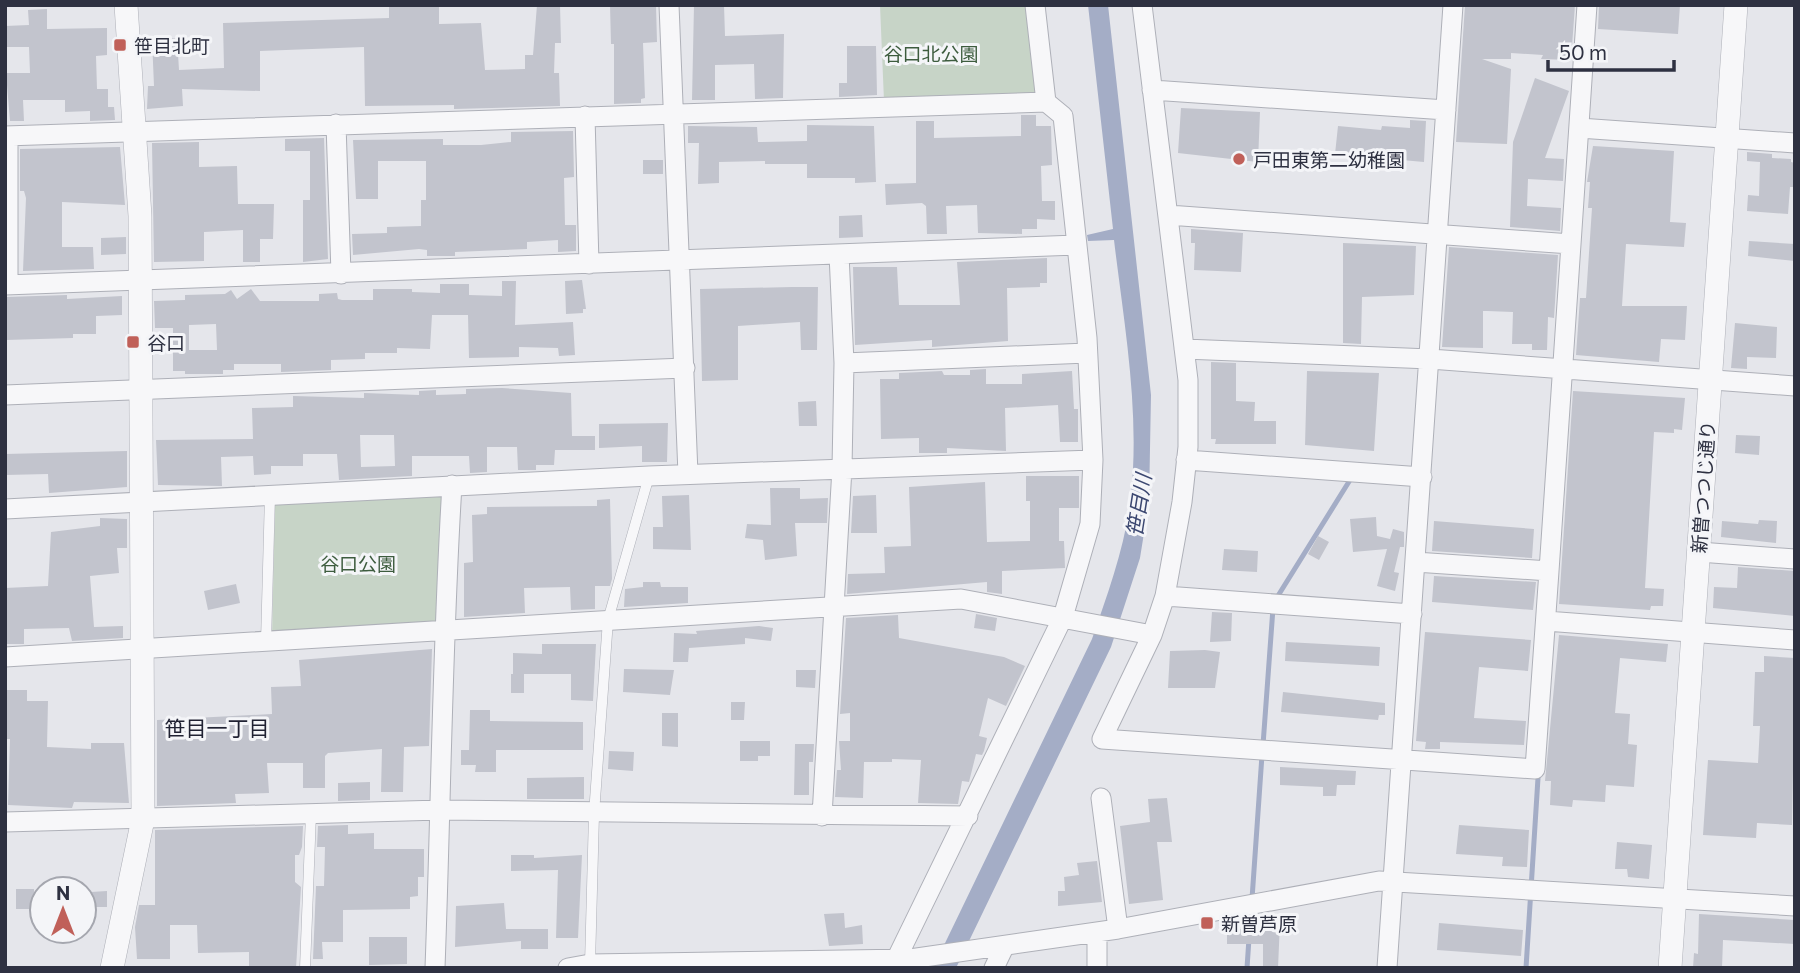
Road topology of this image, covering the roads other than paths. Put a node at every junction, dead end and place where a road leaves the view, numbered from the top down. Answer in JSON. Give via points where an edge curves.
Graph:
{"nodes":[{"id":1,"x":127,"y":5,"type":"edge"},
{"id":2,"x":668,"y":5,"type":"edge"},
{"id":3,"x":1035,"y":5,"type":"edge"},
{"id":4,"x":1142,"y":5,"type":"edge"},
{"id":5,"x":1453,"y":5,"type":"edge"},
{"id":6,"x":1587,"y":5,"type":"edge"},
{"id":7,"x":1736,"y":5,"type":"edge"},
{"id":8,"x":1152,"y":90,"type":"junction"},
{"id":9,"x":1046,"y":102,"type":"junction"},
{"id":10,"x":1446,"y":110,"type":"junction"},
{"id":11,"x":672,"y":113,"type":"junction"},
{"id":12,"x":585,"y":116,"type":"junction"},
{"id":13,"x":336,"y":124,"type":"junction"},
{"id":14,"x":1579,"y":128,"type":"junction"},
{"id":15,"x":135,"y":131,"type":"junction"},
{"id":16,"x":7,"y":136,"type":"edge"},
{"id":17,"x":1727,"y":138,"type":"junction"},
{"id":18,"x":1795,"y":143,"type":"edge"},
{"id":19,"x":1168,"y":215,"type":"junction"},
{"id":20,"x":1437,"y":233,"type":"junction"},
{"id":21,"x":1571,"y":244,"type":"junction"},
{"id":22,"x":1077,"y":245,"type":"junction"},
{"id":23,"x":839,"y":254,"type":"junction"},
{"id":24,"x":680,"y":260,"type":"junction"},
{"id":25,"x":589,"y":264,"type":"junction"},
{"id":26,"x":341,"y":274,"type":"junction"},
{"id":27,"x":141,"y":281,"type":"junction"},
{"id":28,"x":7,"y":285,"type":"edge"},
{"id":29,"x":1184,"y":349,"type":"junction"},
{"id":30,"x":1087,"y":353,"type":"junction"},
{"id":31,"x":1430,"y":359,"type":"junction"},
{"id":32,"x":844,"y":363,"type":"junction"},
{"id":33,"x":685,"y":368,"type":"junction"},
{"id":34,"x":1564,"y":368,"type":"junction"},
{"id":35,"x":1711,"y":379,"type":"junction"},
{"id":36,"x":1795,"y":386,"type":"edge"},
{"id":37,"x":139,"y":389,"type":"junction"},
{"id":38,"x":5,"y":395,"type":"edge"},
{"id":39,"x":1093,"y":460,"type":"junction"},
{"id":40,"x":1186,"y":460,"type":"junction"},
{"id":41,"x":842,"y":468,"type":"junction"},
{"id":42,"x":688,"y":474,"type":"junction"},
{"id":43,"x":649,"y":476,"type":"junction"},
{"id":44,"x":1422,"y":477,"type":"junction"},
{"id":45,"x":452,"y":485,"type":"junction"},
{"id":46,"x":270,"y":495,"type":"junction"},
{"id":47,"x":140,"y":502,"type":"junction"},
{"id":48,"x":5,"y":509,"type":"edge"},
{"id":49,"x":1699,"y":552,"type":"junction"},
{"id":50,"x":1795,"y":559,"type":"edge"},
{"id":51,"x":1415,"y":562,"type":"junction"},
{"id":52,"x":1549,"y":572,"type":"junction"},
{"id":53,"x":1165,"y":596,"type":"junction"},
{"id":54,"x":834,"y":605,"type":"junction"},
{"id":55,"x":1412,"y":614,"type":"junction"},
{"id":56,"x":1067,"y":618,"type":"junction"},
{"id":57,"x":608,"y":620,"type":"junction"},
{"id":58,"x":1546,"y":621,"type":"junction"},
{"id":59,"x":443,"y":631,"type":"junction"},
{"id":60,"x":1147,"y":634,"type":"junction"},
{"id":61,"x":1693,"y":634,"type":"junction"},
{"id":62,"x":1795,"y":640,"type":"edge"},
{"id":63,"x":266,"y":642,"type":"junction"},
{"id":64,"x":141,"y":651,"type":"junction"},
{"id":65,"x":5,"y":657,"type":"edge"},
{"id":66,"x":1401,"y":760,"type":"junction"},
{"id":67,"x":1101,"y":798,"type":"dead end"},
{"id":68,"x":441,"y":810,"type":"junction"},
{"id":69,"x":311,"y":814,"type":"junction"},
{"id":70,"x":594,"y":814,"type":"junction"},
{"id":71,"x":822,"y":816,"type":"junction"},
{"id":72,"x":968,"y":816,"type":"junction"},
{"id":73,"x":143,"y":819,"type":"junction"},
{"id":74,"x":5,"y":822,"type":"edge"},
{"id":75,"x":1392,"y":882,"type":"junction"},
{"id":76,"x":1675,"y":900,"type":"junction"},
{"id":77,"x":1795,"y":906,"type":"edge"},
{"id":78,"x":1118,"y":929,"type":"junction"},
{"id":79,"x":1097,"y":933,"type":"junction"},
{"id":80,"x":998,"y":955,"type":"edge"},
{"id":81,"x":899,"y":962,"type":"edge"},
{"id":82,"x":590,"y":964,"type":"junction"},
{"id":83,"x":112,"y":968,"type":"edge"},
{"id":84,"x":305,"y":968,"type":"edge"},
{"id":85,"x":435,"y":968,"type":"edge"},
{"id":86,"x":568,"y":968,"type":"edge"},
{"id":87,"x":1097,"y":968,"type":"edge"},
{"id":88,"x":1387,"y":968,"type":"edge"},
{"id":89,"x":1670,"y":968,"type":"edge"}],
"edges":[{"from":1,"to":15,"type":"street"},
{"from":2,"to":11,"type":"street"},
{"from":3,"to":9,"type":"street"},
{"from":4,"to":8,"type":"street"},
{"from":5,"to":10,"type":"street"},
{"from":6,"to":14,"type":"street"},
{"from":7,"to":17,"type":"street","name":"新曽つつじ通り"},
{"from":8,"to":10,"type":"street"},
{"from":8,"to":19,"type":"street"},
{"from":9,"to":11,"type":"street"},
{"from":9,"to":22,"type":"street","via":[[1063,116]]},
{"from":10,"to":20,"type":"street"},
{"from":11,"to":12,"type":"street"},
{"from":11,"to":24,"type":"street"},
{"from":12,"to":13,"type":"street"},
{"from":12,"to":25,"type":"street"},
{"from":13,"to":15,"type":"street"},
{"from":13,"to":26,"type":"street"},
{"from":14,"to":17,"type":"street"},
{"from":14,"to":21,"type":"street"},
{"from":15,"to":16,"type":"street"},
{"from":15,"to":27,"type":"street"},
{"from":16,"to":28,"type":"street"},
{"from":17,"to":18,"type":"street"},
{"from":17,"to":35,"type":"street","name":"新曽つつじ通り"},
{"from":19,"to":20,"type":"street"},
{"from":19,"to":29,"type":"street"},
{"from":20,"to":21,"type":"street"},
{"from":20,"to":31,"type":"street"},
{"from":21,"to":34,"type":"street"},
{"from":22,"to":23,"type":"street"},
{"from":22,"to":30,"type":"street"},
{"from":23,"to":24,"type":"street"},
{"from":23,"to":32,"type":"street"},
{"from":24,"to":25,"type":"street"},
{"from":24,"to":33,"type":"street"},
{"from":25,"to":26,"type":"street"},
{"from":26,"to":27,"type":"street"},
{"from":27,"to":28,"type":"street"},
{"from":27,"to":37,"type":"street"},
{"from":29,"to":31,"type":"street"},
{"from":29,"to":40,"type":"street"},
{"from":30,"to":32,"type":"street"},
{"from":30,"to":39,"type":"street"},
{"from":31,"to":34,"type":"street"},
{"from":31,"to":44,"type":"street"},
{"from":32,"to":41,"type":"street"},
{"from":33,"to":37,"type":"street"},
{"from":33,"to":42,"type":"street"},
{"from":34,"to":35,"type":"street"},
{"from":34,"to":52,"type":"street"},
{"from":35,"to":36,"type":"street"},
{"from":35,"to":49,"type":"street","name":"新曽つつじ通り"},
{"from":37,"to":38,"type":"street"},
{"from":37,"to":47,"type":"street"},
{"from":39,"to":41,"type":"street"},
{"from":39,"to":56,"type":"street","via":[[1090,524]]},
{"from":40,"to":44,"type":"street"},
{"from":40,"to":53,"type":"street"},
{"from":41,"to":42,"type":"street"},
{"from":41,"to":54,"type":"street"},
{"from":42,"to":43,"type":"street"},
{"from":43,"to":45,"type":"street"},
{"from":43,"to":57,"type":"lane"},
{"from":44,"to":51,"type":"street"},
{"from":45,"to":46,"type":"street"},
{"from":45,"to":59,"type":"street"},
{"from":46,"to":47,"type":"street"},
{"from":46,"to":63,"type":"lane"},
{"from":47,"to":48,"type":"street"},
{"from":47,"to":64,"type":"street"},
{"from":49,"to":50,"type":"street"},
{"from":49,"to":61,"type":"street","name":"新曽つつじ通り"},
{"from":51,"to":52,"type":"street"},
{"from":51,"to":55,"type":"street"},
{"from":52,"to":58,"type":"street"},
{"from":53,"to":55,"type":"street"},
{"from":53,"to":60,"type":"street"},
{"from":54,"to":56,"type":"street","via":[[961,599]]},
{"from":54,"to":57,"type":"street"},
{"from":54,"to":71,"type":"street"},
{"from":55,"to":66,"type":"street"},
{"from":56,"to":60,"type":"street"},
{"from":56,"to":72,"type":"street"},
{"from":57,"to":59,"type":"street"},
{"from":57,"to":70,"type":"lane"},
{"from":58,"to":61,"type":"street"},
{"from":58,"to":66,"type":"street","via":[[1535,769]]},
{"from":59,"to":63,"type":"street"},
{"from":59,"to":68,"type":"street"},
{"from":60,"to":66,"type":"street","via":[[1102,740]]},
{"from":61,"to":62,"type":"street"},
{"from":61,"to":76,"type":"street","name":"新曽つつじ通り"},
{"from":63,"to":64,"type":"street"},
{"from":64,"to":65,"type":"street"},
{"from":64,"to":73,"type":"street"},
{"from":66,"to":75,"type":"street"},
{"from":67,"to":78,"type":"street"},
{"from":68,"to":69,"type":"street"},
{"from":68,"to":70,"type":"street"},
{"from":68,"to":85,"type":"street"},
{"from":69,"to":73,"type":"street"},
{"from":69,"to":84,"type":"lane"},
{"from":70,"to":71,"type":"street"},
{"from":70,"to":82,"type":"lane"},
{"from":71,"to":72,"type":"street"},
{"from":72,"to":81,"type":"street"},
{"from":73,"to":74,"type":"street"},
{"from":73,"to":83,"type":"street"},
{"from":75,"to":76,"type":"street"},
{"from":75,"to":78,"type":"street"},
{"from":75,"to":88,"type":"street"},
{"from":76,"to":77,"type":"street"},
{"from":76,"to":89,"type":"street","name":"新曽つつじ通り"},
{"from":78,"to":79,"type":"street"},
{"from":79,"to":80,"type":"street"},
{"from":79,"to":87,"type":"street"},
{"from":80,"to":81,"type":"street"},
{"from":81,"to":82,"type":"street"},
{"from":82,"to":86,"type":"street"}]}
